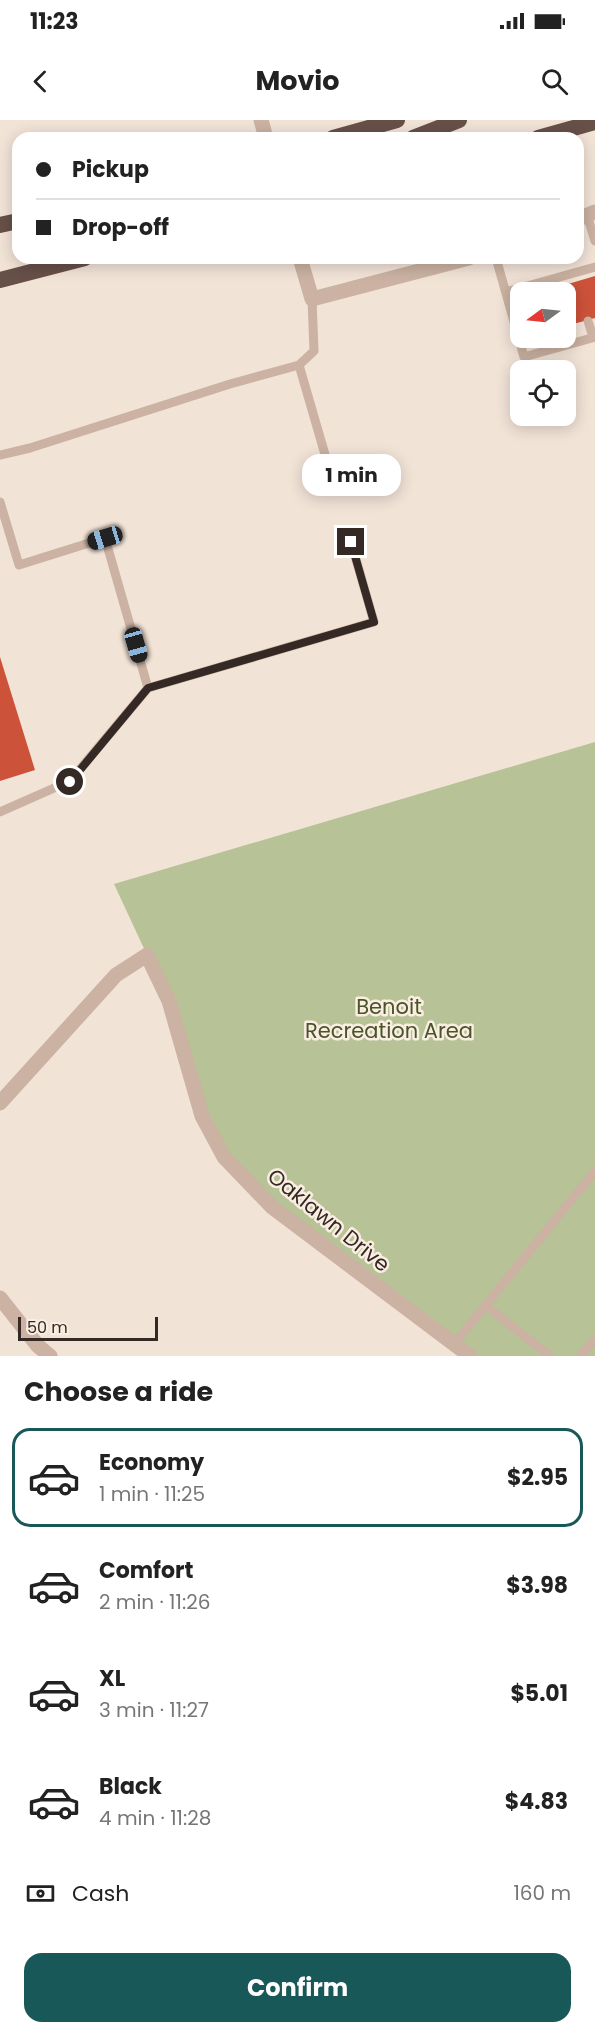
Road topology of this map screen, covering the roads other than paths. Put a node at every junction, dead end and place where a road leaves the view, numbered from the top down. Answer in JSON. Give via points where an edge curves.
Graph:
{"nodes":[{"id":1,"x":397,"y":120,"type":"edge"},
{"id":2,"x":459,"y":120,"type":"edge"},
{"id":3,"x":595,"y":122,"type":"edge"},
{"id":4,"x":354,"y":132,"type":"edge"},
{"id":5,"x":428,"y":132,"type":"edge"},
{"id":6,"x":559,"y":132,"type":"edge"},
{"id":7,"x":587,"y":215,"type":"edge"},
{"id":8,"x":595,"y":241,"type":"edge"},
{"id":9,"x":41,"y":264,"type":"edge"},
{"id":10,"x":61,"y":264,"type":"edge"},
{"id":11,"x":302,"y":264,"type":"edge"},
{"id":12,"x":446,"y":264,"type":"edge"},
{"id":13,"x":498,"y":264,"type":"edge"},
{"id":14,"x":595,"y":267,"type":"edge"},
{"id":15,"x":25,"y":273,"type":"junction"},
{"id":16,"x":0,"y":280,"type":"edge"},
{"id":17,"x":561,"y":282,"type":"edge"},
{"id":18,"x":506,"y":292,"type":"junction"},
{"id":19,"x":510,"y":292,"type":"edge"},
{"id":20,"x":312,"y":299,"type":"junction"},
{"id":21,"x":588,"y":321,"type":"dead end"},
{"id":22,"x":594,"y":337,"type":"edge"},
{"id":23,"x":576,"y":342,"type":"edge"},
{"id":24,"x":555,"y":348,"type":"edge"},
{"id":25,"x":548,"y":350,"type":"joint"},
{"id":26,"x":298,"y":365,"type":"junction"},
{"id":27,"x":0,"y":455,"type":"edge"},
{"id":28,"x":333,"y":482,"type":"dead end"},
{"id":29,"x":0,"y":502,"type":"edge"},
{"id":30,"x":351,"y":542,"type":"dead end"},
{"id":31,"x":148,"y":688,"type":"junction"},
{"id":32,"x":0,"y":812,"type":"edge"},
{"id":33,"x":0,"y":1103,"type":"edge"},
{"id":34,"x":595,"y":1171,"type":"edge"},
{"id":35,"x":0,"y":1298,"type":"edge"},
{"id":36,"x":486,"y":1306,"type":"junction"},
{"id":37,"x":595,"y":1339,"type":"edge"},
{"id":38,"x":454,"y":1344,"type":"junction"},
{"id":39,"x":50,"y":1356,"type":"edge"},
{"id":40,"x":470,"y":1356,"type":"edge"},
{"id":41,"x":550,"y":1356,"type":"edge"},
{"id":42,"x":580,"y":1356,"type":"edge"}],
"edges":[{"from":1,"to":4,"type":"highway"},
{"from":2,"to":5,"type":"highway"},
{"from":3,"to":6,"type":"highway"},
{"from":7,"to":8,"type":"lane"},
{"from":9,"to":15,"type":"highway"},
{"from":10,"to":15,"type":"highway"},
{"from":11,"to":20,"type":"street"},
{"from":12,"to":20,"type":"street"},
{"from":13,"to":18,"type":"lane"},
{"from":14,"to":17,"type":"lane"},
{"from":15,"to":16,"type":"highway"},
{"from":18,"to":19,"type":"lane"},
{"from":18,"to":25,"type":"lane","via":[[524,357]]},
{"from":20,"to":26,"type":"lane","via":[[314,351]]},
{"from":21,"to":22,"type":"lane"},
{"from":22,"to":23,"type":"lane"},
{"from":24,"to":25,"type":"lane"},
{"from":26,"to":27,"type":"lane"},
{"from":26,"to":28,"type":"lane"},
{"from":29,"to":31,"type":"lane","via":[[19,565],[105,538]]},
{"from":30,"to":31,"type":"lane","via":[[374,622]]},
{"from":31,"to":32,"type":"lane","via":[[70,782]]},
{"from":33,"to":38,"type":"street","name":"Oaklawn Drive","via":[[116,975],[147,955],[169,1001],[202,1116],[224,1157],[272,1207]]},
{"from":34,"to":36,"type":"lane"},
{"from":35,"to":39,"type":"street"},
{"from":36,"to":38,"type":"lane"},
{"from":36,"to":41,"type":"lane"},
{"from":37,"to":42,"type":"lane"},
{"from":38,"to":40,"type":"street","name":"Oaklawn Drive"}]}
